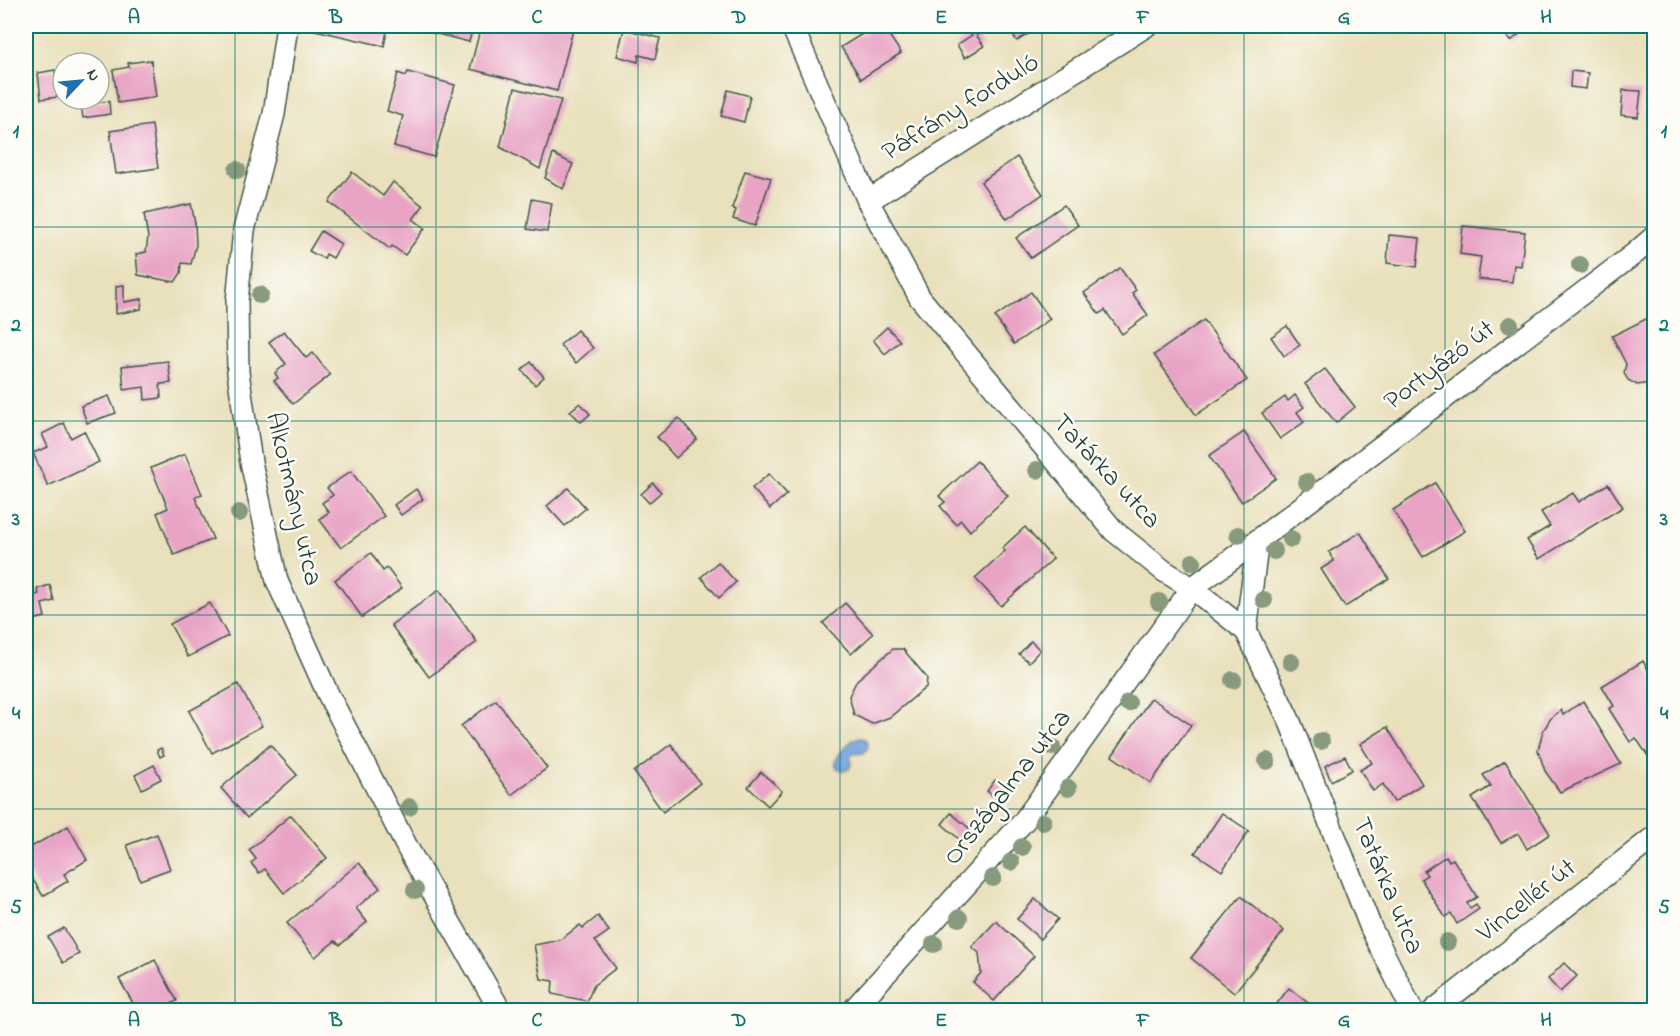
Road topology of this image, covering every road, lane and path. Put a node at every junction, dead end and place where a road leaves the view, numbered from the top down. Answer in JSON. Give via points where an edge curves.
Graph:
{"nodes":[{"id":1,"x":287,"y":26,"type":"edge"},
{"id":2,"x":792,"y":26,"type":"edge"},
{"id":3,"x":1146,"y":26,"type":"edge"},
{"id":4,"x":868,"y":201,"type":"junction"},
{"id":5,"x":1654,"y":237,"type":"edge"},
{"id":6,"x":1258,"y":540,"type":"junction"},
{"id":7,"x":1192,"y":588,"type":"junction"},
{"id":8,"x":1245,"y":631,"type":"junction"},
{"id":9,"x":1654,"y":837,"type":"edge"},
{"id":10,"x":500,"y":1011,"type":"edge"},
{"id":11,"x":853,"y":1011,"type":"edge"},
{"id":12,"x":1412,"y":1011,"type":"edge"},
{"id":13,"x":1434,"y":1011,"type":"edge"}],
"edges":[{"from":1,"to":10,"type":"street","name":"Alkotmány utca","via":[[274,114],[244,230],[237,302],[238,372],[251,462],[277,581],[327,692],[408,849]]},
{"from":2,"to":4,"type":"street","name":"Tatárka utca"},
{"from":3,"to":4,"type":"street","name":"Páfrány forduló"},
{"from":4,"to":7,"type":"street","name":"Tatárka utca","via":[[920,298],[1064,473],[1114,531]]},
{"from":5,"to":6,"type":"street","name":"Portyázó út"},
{"from":6,"to":7,"type":"street","name":"Portyázó út"},
{"from":6,"to":8,"type":"street"},
{"from":7,"to":8,"type":"street","name":"Tatárka utca"},
{"from":7,"to":11,"type":"street","name":"Országalma utca","via":[[1024,821]]},
{"from":8,"to":12,"type":"street","name":"Tatárka utca","via":[[1290,722],[1371,928]]},
{"from":9,"to":13,"type":"street","name":"Vincellér út"}]}
